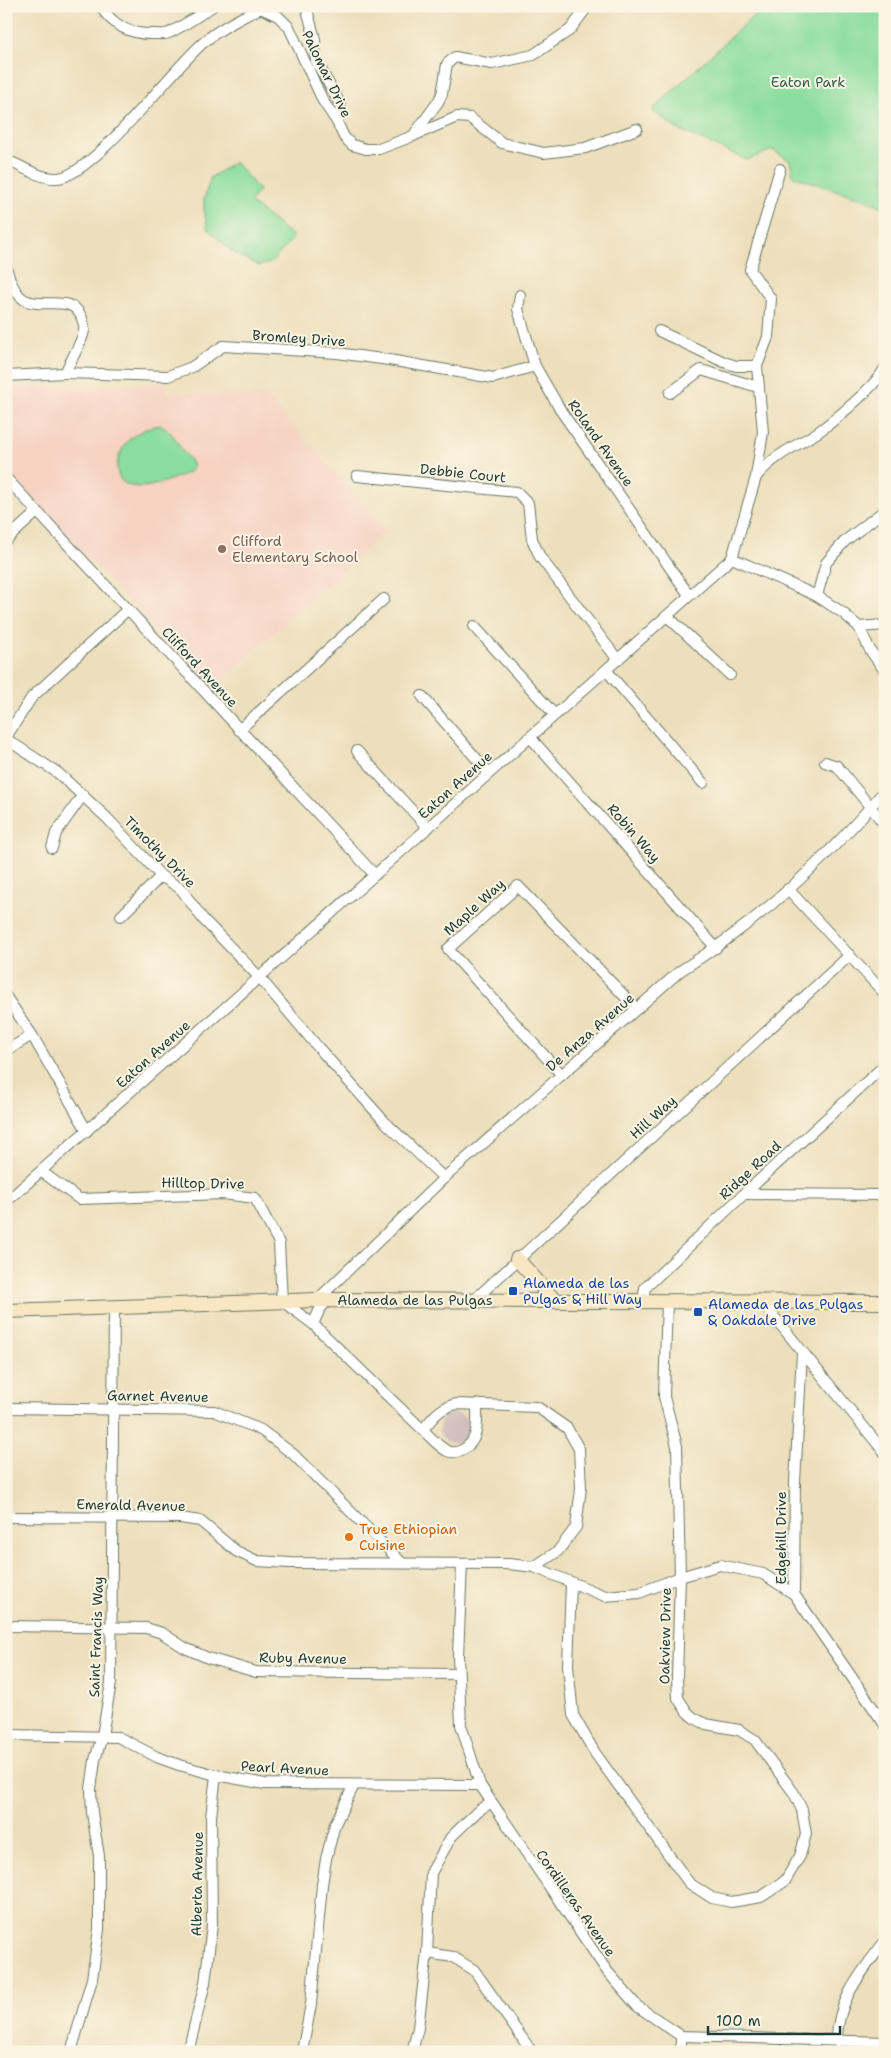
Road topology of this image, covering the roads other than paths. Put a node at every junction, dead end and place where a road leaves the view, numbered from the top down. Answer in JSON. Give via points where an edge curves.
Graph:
{"nodes":[{"id":1,"x":102,"y":6,"type":"edge"},
{"id":2,"x":213,"y":6,"type":"edge"},
{"id":3,"x":306,"y":6,"type":"edge"},
{"id":4,"x":588,"y":6,"type":"edge"},
{"id":5,"x":258,"y":7,"type":"edge"},
{"id":6,"x":337,"y":122,"type":"junction"},
{"id":7,"x":637,"y":129,"type":"dead end"},
{"id":8,"x":413,"y":136,"type":"junction"},
{"id":9,"x":6,"y":162,"type":"edge"},
{"id":10,"x":780,"y":169,"type":"dead end"},
{"id":11,"x":6,"y":267,"type":"edge"},
{"id":12,"x":520,"y":295,"type":"dead end"},
{"id":13,"x":659,"y":331,"type":"dead end"},
{"id":14,"x":535,"y":366,"type":"junction"},
{"id":15,"x":757,"y":366,"type":"junction"},
{"id":16,"x":885,"y":368,"type":"edge"},
{"id":17,"x":65,"y":373,"type":"junction"},
{"id":18,"x":6,"y":376,"type":"edge"},
{"id":19,"x":758,"y":387,"type":"junction"},
{"id":20,"x":670,"y":393,"type":"dead end"},
{"id":21,"x":357,"y":476,"type":"dead end"},
{"id":22,"x":756,"y":477,"type":"junction"},
{"id":23,"x":6,"y":478,"type":"edge"},
{"id":24,"x":885,"y":510,"type":"edge"},
{"id":25,"x":37,"y":512,"type":"junction"},
{"id":26,"x":6,"y":540,"type":"edge"},
{"id":27,"x":732,"y":558,"type":"junction"},
{"id":28,"x":689,"y":595,"type":"junction"},
{"id":29,"x":816,"y":596,"type":"junction"},
{"id":30,"x":384,"y":599,"type":"dead end"},
{"id":31,"x":127,"y":610,"type":"junction"},
{"id":32,"x":667,"y":616,"type":"junction"},
{"id":33,"x":885,"y":625,"type":"edge"},
{"id":34,"x":474,"y":626,"type":"dead end"},
{"id":35,"x":859,"y":627,"type":"junction"},
{"id":36,"x":618,"y":660,"type":"junction"},
{"id":37,"x":606,"y":670,"type":"junction"},
{"id":38,"x":885,"y":671,"type":"edge"},
{"id":39,"x":730,"y":675,"type":"dead end"},
{"id":40,"x":422,"y":696,"type":"dead end"},
{"id":41,"x":555,"y":715,"type":"junction"},
{"id":42,"x":239,"y":730,"type":"junction"},
{"id":43,"x":530,"y":737,"type":"junction"},
{"id":44,"x":6,"y":738,"type":"edge"},
{"id":45,"x":357,"y":751,"type":"dead end"},
{"id":46,"x":826,"y":762,"type":"dead end"},
{"id":47,"x":489,"y":773,"type":"junction"},
{"id":48,"x":703,"y":783,"type":"dead end"},
{"id":49,"x":885,"y":790,"type":"edge"},
{"id":50,"x":83,"y":795,"type":"junction"},
{"id":51,"x":870,"y":808,"type":"junction"},
{"id":52,"x":885,"y":825,"type":"edge"},
{"id":53,"x":428,"y":828,"type":"junction"},
{"id":54,"x":52,"y":848,"type":"dead end"},
{"id":55,"x":374,"y":874,"type":"junction"},
{"id":56,"x":161,"y":876,"type":"junction"},
{"id":57,"x":788,"y":889,"type":"junction"},
{"id":58,"x":121,"y":916,"type":"dead end"},
{"id":59,"x":716,"y":948,"type":"junction"},
{"id":60,"x":850,"y":954,"type":"junction"},
{"id":61,"x":260,"y":978,"type":"junction"},
{"id":62,"x":885,"y":994,"type":"edge"},
{"id":63,"x":6,"y":997,"type":"edge"},
{"id":64,"x":637,"y":1009,"type":"junction"},
{"id":65,"x":32,"y":1035,"type":"junction"},
{"id":66,"x":6,"y":1051,"type":"edge"},
{"id":67,"x":885,"y":1065,"type":"edge"},
{"id":68,"x":562,"y":1075,"type":"junction"},
{"id":69,"x":87,"y":1131,"type":"junction"},
{"id":70,"x":42,"y":1172,"type":"junction"},
{"id":71,"x":444,"y":1178,"type":"junction"},
{"id":72,"x":744,"y":1194,"type":"junction"},
{"id":73,"x":885,"y":1195,"type":"edge"},
{"id":74,"x":6,"y":1202,"type":"edge"},
{"id":75,"x":517,"y":1259,"type":"junction"},
{"id":76,"x":323,"y":1300,"type":"junction"},
{"id":77,"x":474,"y":1300,"type":"junction"},
{"id":78,"x":554,"y":1300,"type":"junction"},
{"id":79,"x":643,"y":1300,"type":"junction"},
{"id":80,"x":282,"y":1301,"type":"junction"},
{"id":81,"x":667,"y":1301,"type":"junction"},
{"id":82,"x":762,"y":1302,"type":"junction"},
{"id":83,"x":885,"y":1302,"type":"edge"},
{"id":84,"x":114,"y":1307,"type":"junction"},
{"id":85,"x":6,"y":1310,"type":"edge"},
{"id":86,"x":313,"y":1324,"type":"junction"},
{"id":87,"x":802,"y":1353,"type":"junction"},
{"id":88,"x":477,"y":1404,"type":"junction"},
{"id":89,"x":6,"y":1408,"type":"edge"},
{"id":90,"x":113,"y":1409,"type":"junction"},
{"id":91,"x":423,"y":1430,"type":"junction"},
{"id":92,"x":885,"y":1453,"type":"edge"},
{"id":93,"x":6,"y":1517,"type":"edge"},
{"id":94,"x":112,"y":1518,"type":"junction"},
{"id":95,"x":402,"y":1563,"type":"junction"},
{"id":96,"x":462,"y":1564,"type":"junction"},
{"id":97,"x":534,"y":1567,"type":"junction"},
{"id":98,"x":680,"y":1577,"type":"junction"},
{"id":99,"x":571,"y":1583,"type":"junction"},
{"id":100,"x":794,"y":1594,"type":"junction"},
{"id":101,"x":6,"y":1626,"type":"edge"},
{"id":102,"x":111,"y":1628,"type":"junction"},
{"id":103,"x":458,"y":1674,"type":"junction"},
{"id":104,"x":885,"y":1725,"type":"edge"},
{"id":105,"x":6,"y":1735,"type":"edge"},
{"id":106,"x":102,"y":1736,"type":"junction"},
{"id":107,"x":216,"y":1775,"type":"junction"},
{"id":108,"x":354,"y":1785,"type":"junction"},
{"id":109,"x":480,"y":1785,"type":"junction"},
{"id":110,"x":490,"y":1803,"type":"junction"},
{"id":111,"x":885,"y":1941,"type":"edge"},
{"id":112,"x":427,"y":1952,"type":"junction"},
{"id":113,"x":681,"y":2036,"type":"junction"},
{"id":114,"x":837,"y":2042,"type":"junction"},
{"id":115,"x":885,"y":2042,"type":"edge"},
{"id":116,"x":70,"y":2052,"type":"edge"},
{"id":117,"x":188,"y":2052,"type":"edge"},
{"id":118,"x":302,"y":2052,"type":"edge"},
{"id":119,"x":412,"y":2052,"type":"edge"},
{"id":120,"x":532,"y":2052,"type":"edge"},
{"id":121,"x":680,"y":2052,"type":"edge"}],
"edges":[{"from":1,"to":2,"type":"street","via":[[113,21],[130,32],[168,34]]},
{"from":3,"to":6,"type":"street","via":[[315,39],[316,61],[339,102]]},
{"from":4,"to":8,"type":"street","via":[[570,30],[534,55],[492,64],[455,57],[450,60],[442,94]]},
{"from":5,"to":6,"type":"street","name":"Palomar Drive","via":[[278,16],[289,27],[322,100]]},
{"from":5,"to":9,"type":"street","name":"Palomar Drive","via":[[204,42],[99,154],[77,171],[53,178]]},
{"from":6,"to":8,"type":"street","name":"Palomar Drive","via":[[352,145],[366,149],[379,149]]},
{"from":7,"to":8,"type":"street","name":"Palomar Drive","via":[[585,148],[544,153],[502,143],[470,118],[457,117]]},
{"from":10,"to":15,"type":"street","via":[[750,270],[771,299],[768,337]]},
{"from":11,"to":17,"type":"street","via":[[17,293],[25,300],[43,305],[73,306],[79,312],[85,324],[84,332]]},
{"from":12,"to":14,"type":"street","name":"Roland Avenue","via":[[518,309]]},
{"from":13,"to":15,"type":"street","via":[[724,362],[736,366]]},
{"from":14,"to":17,"type":"street","name":"Bromley Drive","via":[[493,378],[337,353],[222,346],[192,367],[168,376]]},
{"from":14,"to":28,"type":"street","name":"Roland Avenue","via":[[561,411]]},
{"from":15,"to":19,"type":"street"},
{"from":16,"to":22,"type":"street","via":[[878,381],[860,397],[816,433],[765,466]]},
{"from":17,"to":18,"type":"street"},
{"from":19,"to":20,"type":"street","via":[[701,370]]},
{"from":19,"to":22,"type":"street","via":[[763,432]]},
{"from":21,"to":36,"type":"street","name":"Debbie Court","via":[[517,492],[528,503],[532,539],[540,557]]},
{"from":22,"to":27,"type":"street"},
{"from":23,"to":25,"type":"street","name":"Clifford Avenue"},
{"from":24,"to":29,"type":"street","via":[[845,541],[826,563]]},
{"from":25,"to":26,"type":"street"},
{"from":25,"to":31,"type":"street","name":"Clifford Avenue"},
{"from":27,"to":28,"type":"street","name":"Eaton Avenue"},
{"from":27,"to":29,"type":"street"},
{"from":28,"to":32,"type":"street","name":"Eaton Avenue"},
{"from":29,"to":35,"type":"street"},
{"from":30,"to":42,"type":"street"},
{"from":31,"to":42,"type":"street","name":"Clifford Avenue"},
{"from":31,"to":44,"type":"street","via":[[32,697]]},
{"from":32,"to":36,"type":"street","name":"Eaton Avenue"},
{"from":32,"to":39,"type":"street"},
{"from":33,"to":35,"type":"street"},
{"from":34,"to":41,"type":"street"},
{"from":35,"to":38,"type":"street"},
{"from":36,"to":37,"type":"street","name":"Eaton Avenue"},
{"from":37,"to":41,"type":"street","name":"Eaton Avenue"},
{"from":37,"to":48,"type":"street"},
{"from":40,"to":47,"type":"street"},
{"from":41,"to":43,"type":"street","name":"Eaton Avenue"},
{"from":42,"to":55,"type":"street","name":"Clifford Avenue"},
{"from":43,"to":47,"type":"street","name":"Eaton Avenue"},
{"from":43,"to":59,"type":"street","name":"Robin Way"},
{"from":44,"to":50,"type":"street","name":"Timothy Drive","via":[[58,773]]},
{"from":45,"to":53,"type":"street"},
{"from":46,"to":51,"type":"street","via":[[837,766]]},
{"from":47,"to":53,"type":"street","name":"Eaton Avenue"},
{"from":49,"to":51,"type":"street","name":"De Anza Avenue"},
{"from":50,"to":54,"type":"street","via":[[56,833]]},
{"from":50,"to":56,"type":"street","name":"Timothy Drive"},
{"from":51,"to":52,"type":"street"},
{"from":51,"to":57,"type":"street","name":"De Anza Avenue"},
{"from":53,"to":55,"type":"street","name":"Eaton Avenue"},
{"from":55,"to":61,"type":"street","name":"Eaton Avenue"},
{"from":56,"to":58,"type":"street"},
{"from":56,"to":61,"type":"street","name":"Timothy Drive","via":[[181,889],[214,930]]},
{"from":57,"to":59,"type":"street","name":"De Anza Avenue"},
{"from":57,"to":60,"type":"street"},
{"from":59,"to":64,"type":"street","name":"De Anza Avenue","via":[[680,971]]},
{"from":60,"to":62,"type":"street"},
{"from":60,"to":75,"type":"street","name":"Hill Way"},
{"from":61,"to":69,"type":"street","name":"Eaton Avenue"},
{"from":61,"to":71,"type":"street","name":"Timothy Drive","via":[[384,1121]]},
{"from":63,"to":65,"type":"street"},
{"from":64,"to":68,"type":"street","name":"De Anza Avenue"},
{"from":64,"to":68,"type":"street","name":"Maple Way","via":[[518,886],[448,949]]},
{"from":65,"to":66,"type":"street"},
{"from":65,"to":69,"type":"street"},
{"from":67,"to":72,"type":"street","name":"Ridge Road"},
{"from":68,"to":71,"type":"street","name":"De Anza Avenue"},
{"from":69,"to":70,"type":"street","name":"Eaton Avenue"},
{"from":70,"to":74,"type":"street","name":"Eaton Avenue"},
{"from":70,"to":80,"type":"street","name":"Hilltop Drive","via":[[79,1199],[223,1194],[255,1198],[279,1243]]},
{"from":71,"to":76,"type":"street","name":"De Anza Avenue"},
{"from":72,"to":73,"type":"street"},
{"from":72,"to":79,"type":"street","name":"Ridge Road","via":[[645,1288]]},
{"from":75,"to":77,"type":"street","name":"Hill Way"},
{"from":75,"to":78,"type":"main road"},
{"from":76,"to":77,"type":"main road","name":"Alameda de las Pulgas"},
{"from":76,"to":80,"type":"main road","name":"Alameda de las Pulgas"},
{"from":76,"to":86,"type":"street"},
{"from":77,"to":78,"type":"main road","name":"Alameda de las Pulgas"},
{"from":78,"to":79,"type":"main road","name":"Alameda de las Pulgas"},
{"from":79,"to":81,"type":"main road","name":"Alameda de las Pulgas"},
{"from":80,"to":84,"type":"main road","name":"Alameda de las Pulgas"},
{"from":80,"to":86,"type":"street"},
{"from":81,"to":82,"type":"main road","name":"Alameda de las Pulgas"},
{"from":81,"to":98,"type":"street","name":"Oakview Drive","via":[[664,1397],[677,1446]]},
{"from":82,"to":83,"type":"main road","name":"Alameda de las Pulgas"},
{"from":82,"to":87,"type":"street"},
{"from":84,"to":85,"type":"main road","name":"Alameda de las Pulgas"},
{"from":84,"to":90,"type":"street","name":"Saint Francis Way"},
{"from":86,"to":91,"type":"street"},
{"from":87,"to":92,"type":"street"},
{"from":87,"to":100,"type":"street","name":"Edgehill Drive","via":[[795,1482]]},
{"from":88,"to":91,"type":"street","via":[[446,1406]]},
{"from":88,"to":91,"type":"street","via":[[476,1433],[468,1447],[450,1452]]},
{"from":88,"to":97,"type":"street","via":[[537,1407],[567,1428],[579,1450],[581,1488],[576,1527],[558,1551]]},
{"from":89,"to":90,"type":"street","name":"Garnet Avenue"},
{"from":90,"to":94,"type":"street","name":"Saint Francis Way"},
{"from":90,"to":95,"type":"street","name":"Garnet Avenue","via":[[214,1411],[261,1430],[293,1454]]},
{"from":93,"to":94,"type":"street","name":"Emerald Avenue"},
{"from":94,"to":95,"type":"street","name":"Emerald Avenue","via":[[200,1521],[236,1550],[257,1561]]},
{"from":94,"to":102,"type":"street","name":"Saint Francis Way"},
{"from":95,"to":96,"type":"street","name":"Emerald Avenue"},
{"from":96,"to":97,"type":"street","name":"Emerald Avenue"},
{"from":96,"to":103,"type":"street","name":"Cordilleras Avenue"},
{"from":97,"to":99,"type":"street","name":"Emerald Avenue"},
{"from":98,"to":99,"type":"street","name":"Emerald Avenue","via":[[639,1593],[624,1595],[605,1596]]},
{"from":98,"to":99,"type":"street","name":"Oakview Drive","via":[[678,1698],[694,1718],[706,1724],[739,1730],[755,1740],[794,1793],[802,1810],[806,1834],[800,1856],[785,1881],[761,1897],[731,1902],[712,1898],[689,1883],[595,1753],[573,1715],[568,1666]]},
{"from":98,"to":100,"type":"street","name":"Emerald Avenue","via":[[720,1565],[763,1574]]},
{"from":100,"to":104,"type":"street","name":"Edgehill Drive"},
{"from":101,"to":102,"type":"street","name":"Ruby Avenue"},
{"from":102,"to":103,"type":"street","name":"Ruby Avenue","via":[[146,1628],[208,1658],[256,1672]]},
{"from":102,"to":106,"type":"street","name":"Saint Francis Way","via":[[111,1683]]},
{"from":103,"to":109,"type":"street","name":"Cordilleras Avenue","via":[[461,1725]]},
{"from":105,"to":106,"type":"street","name":"Pearl Avenue"},
{"from":106,"to":107,"type":"street","name":"Pearl Avenue","via":[[118,1737],[156,1757]]},
{"from":106,"to":116,"type":"street","name":"Saint Francis Way","via":[[91,1789],[99,1856],[99,1929],[92,1979]]},
{"from":107,"to":108,"type":"street","name":"Pearl Avenue","via":[[265,1784]]},
{"from":107,"to":117,"type":"street","name":"Alberta Avenue","via":[[211,1817],[212,1925],[205,1983]]},
{"from":108,"to":109,"type":"street","name":"Pearl Avenue"},
{"from":108,"to":118,"type":"street","via":[[334,1824],[326,1859],[311,2004]]},
{"from":109,"to":110,"type":"street","name":"Cordilleras Avenue"},
{"from":110,"to":112,"type":"street","via":[[451,1837],[431,1873]]},
{"from":110,"to":113,"type":"street","name":"Cordilleras Avenue","via":[[607,1971],[637,2006]]},
{"from":111,"to":114,"type":"street","via":[[848,1992],[840,2012]]},
{"from":112,"to":119,"type":"street"},
{"from":112,"to":120,"type":"street","via":[[453,1957],[474,1970]]},
{"from":113,"to":114,"type":"street"},
{"from":113,"to":121,"type":"street"},
{"from":114,"to":115,"type":"street"}]}
